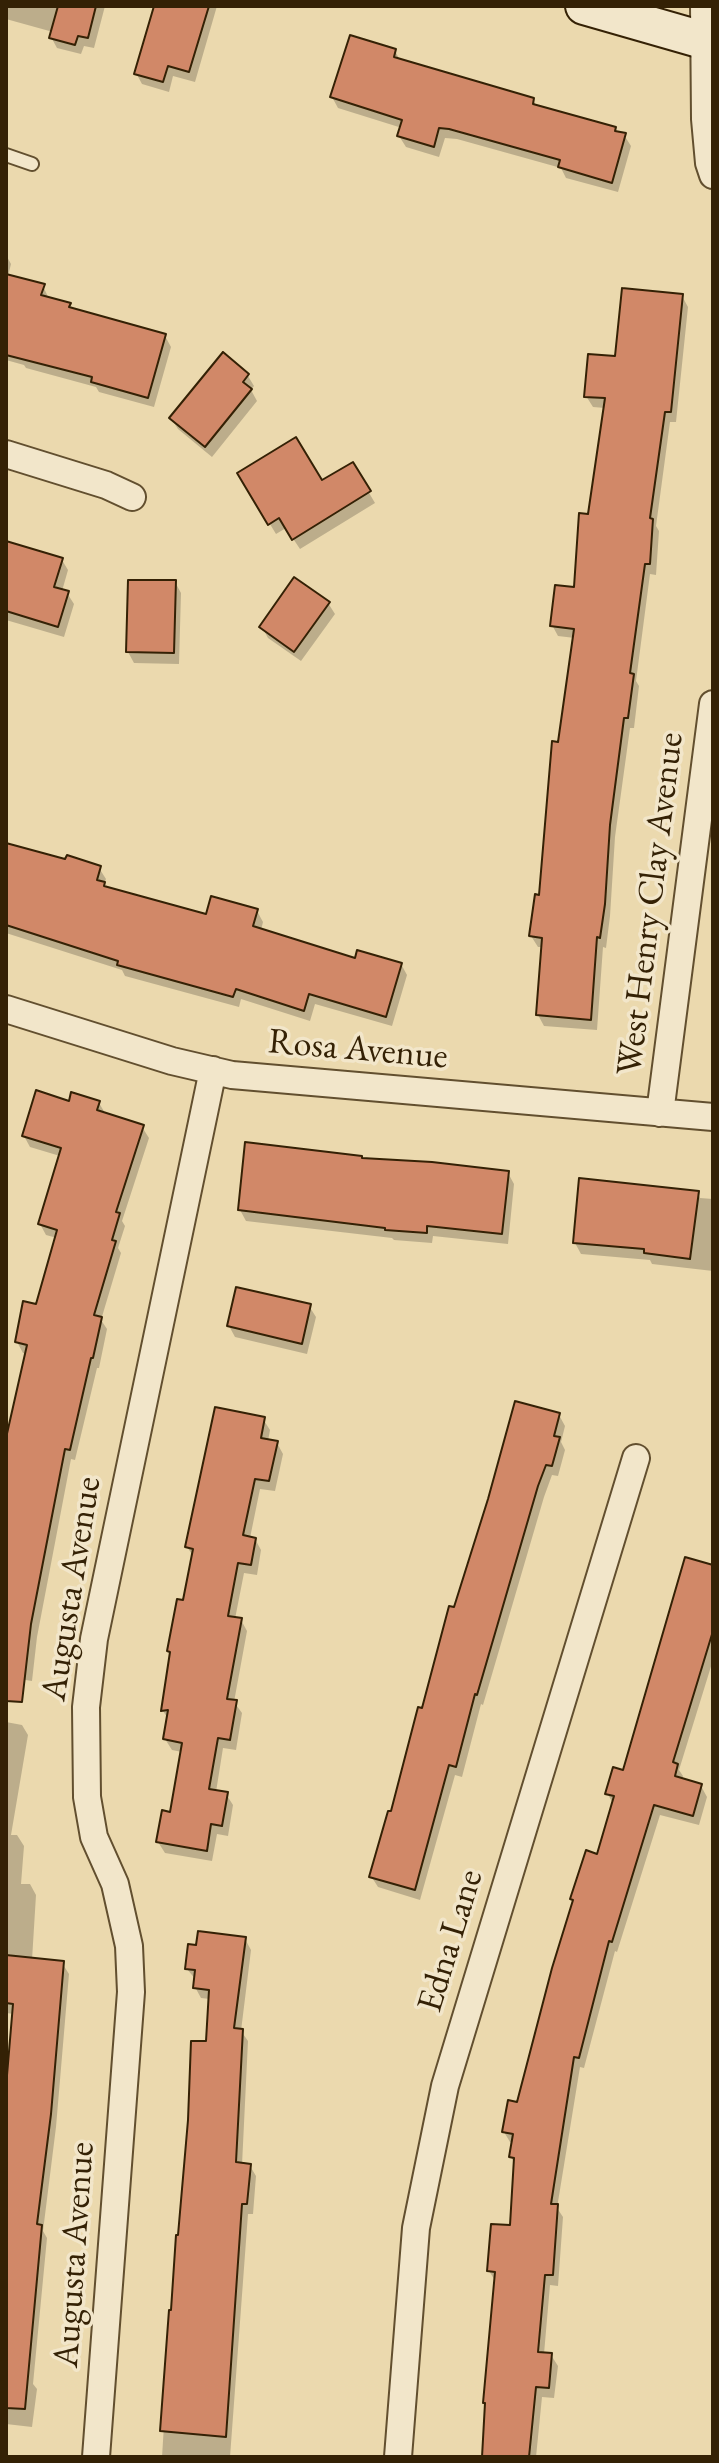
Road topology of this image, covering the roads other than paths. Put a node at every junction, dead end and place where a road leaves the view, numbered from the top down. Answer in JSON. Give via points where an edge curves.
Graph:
{"nodes":[{"id":1,"x":584,"y":6,"type":"edge"},
{"id":2,"x":707,"y":30,"type":"edge"},
{"id":3,"x":6,"y":155,"type":"edge"},
{"id":4,"x":32,"y":164,"type":"dead end"},
{"id":5,"x":713,"y":175,"type":"edge"},
{"id":6,"x":6,"y":454,"type":"edge"},
{"id":7,"x":132,"y":497,"type":"dead end"},
{"id":8,"x":713,"y":704,"type":"edge"},
{"id":9,"x":6,"y":1009,"type":"edge"},
{"id":10,"x":213,"y":1070,"type":"junction"},
{"id":11,"x":660,"y":1113,"type":"junction"},
{"id":12,"x":713,"y":1117,"type":"edge"},
{"id":13,"x":636,"y":1458,"type":"dead end"},
{"id":14,"x":96,"y":2457,"type":"edge"},
{"id":15,"x":398,"y":2457,"type":"edge"}],
"edges":[{"from":1,"to":2,"type":"main road"},
{"from":2,"to":5,"type":"street","via":[[705,119]]},
{"from":3,"to":4,"type":"lane"},
{"from":6,"to":7,"type":"street"},
{"from":8,"to":11,"type":"street","name":"West Henry Clay Avenue"},
{"from":9,"to":10,"type":"street","name":"Rosa Avenue"},
{"from":10,"to":11,"type":"street","name":"Rosa Avenue"},
{"from":10,"to":14,"type":"street","name":"Augusta Avenue","via":[[94,1639],[86,1707],[89,1810],[94,1837],[115,1884],[129,1946],[131,1992]]},
{"from":11,"to":12,"type":"street","name":"Rosa Avenue"},
{"from":13,"to":15,"type":"street","name":"Edna Lane","via":[[445,2086],[416,2228]]}]}
